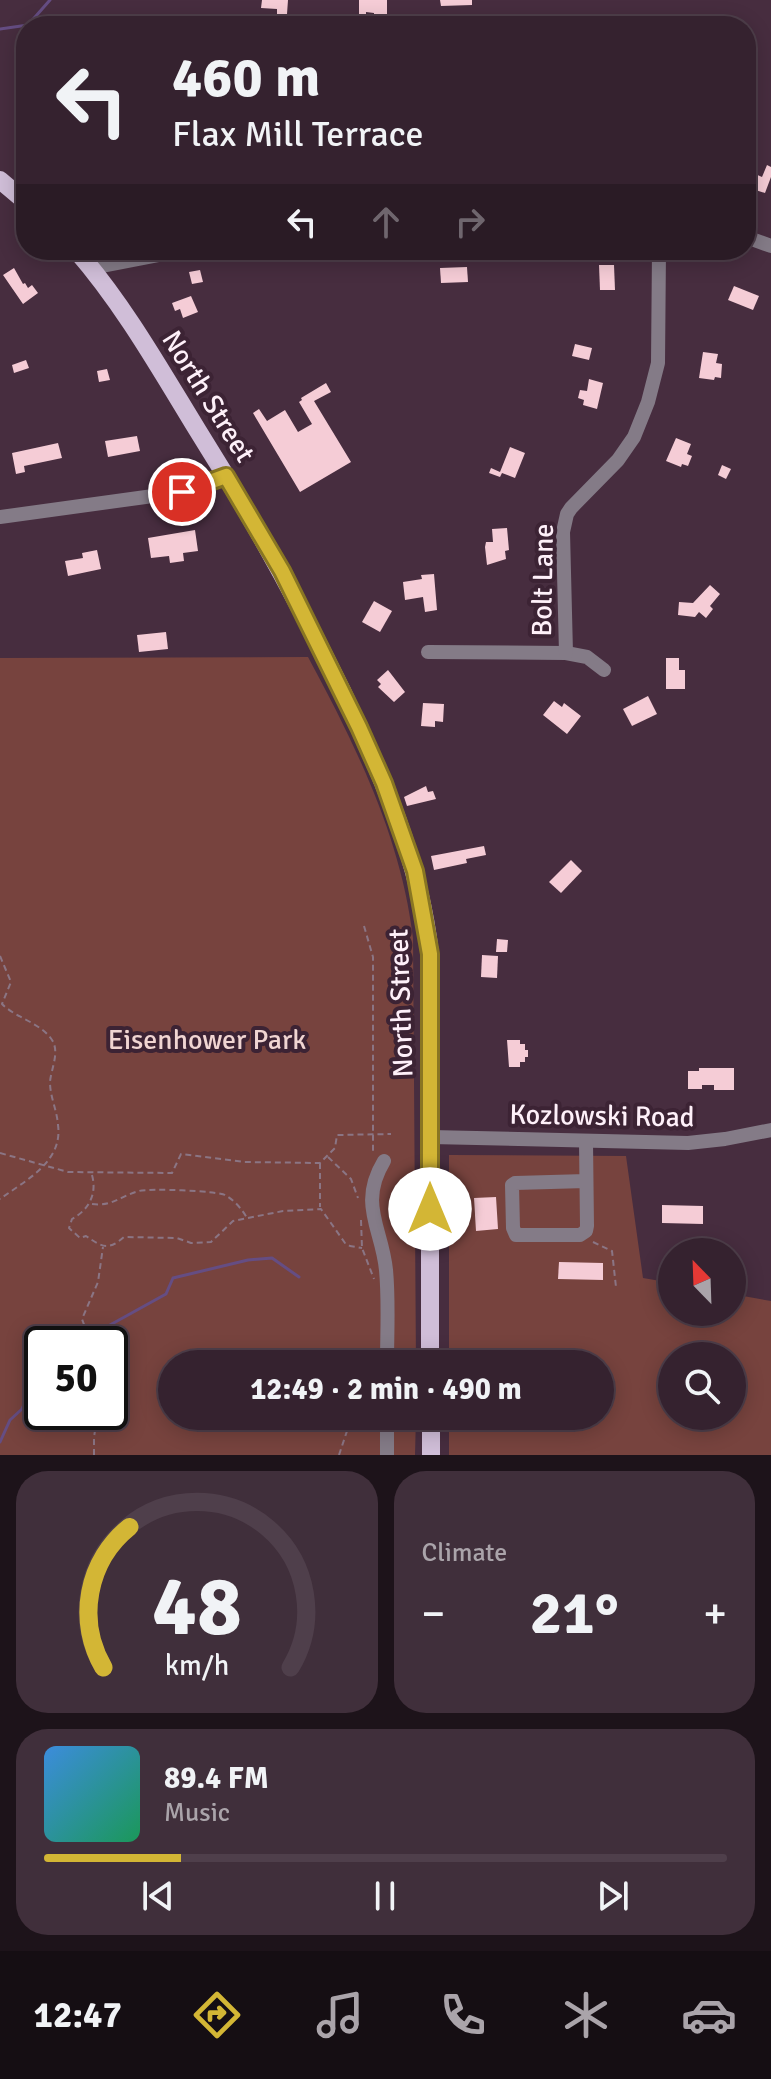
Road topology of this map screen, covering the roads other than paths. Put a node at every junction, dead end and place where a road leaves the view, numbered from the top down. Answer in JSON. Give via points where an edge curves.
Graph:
{"nodes":[{"id":1,"x":0,"y":180,"type":"edge"},
{"id":2,"x":15,"y":197,"type":"edge"},
{"id":3,"x":85,"y":260,"type":"edge"},
{"id":4,"x":133,"y":260,"type":"edge"},
{"id":5,"x":659,"y":260,"type":"edge"},
{"id":6,"x":92,"y":268,"type":"junction"},
{"id":7,"x":226,"y":476,"type":"junction"},
{"id":8,"x":0,"y":517,"type":"edge"},
{"id":9,"x":428,"y":652,"type":"dead end"},
{"id":10,"x":566,"y":653,"type":"junction"},
{"id":11,"x":604,"y":670,"type":"dead end"},
{"id":12,"x":771,"y":1130,"type":"edge"},
{"id":13,"x":431,"y":1137,"type":"junction"},
{"id":14,"x":586,"y":1142,"type":"junction"},
{"id":15,"x":378,"y":1160,"type":"road end"},
{"id":16,"x":586,"y":1181,"type":"junction"},
{"id":17,"x":387,"y":1350,"type":"edge"},
{"id":18,"x":430,"y":1350,"type":"edge"},
{"id":19,"x":387,"y":1430,"type":"edge"},
{"id":20,"x":431,"y":1430,"type":"edge"},
{"id":21,"x":387,"y":1455,"type":"edge"},
{"id":22,"x":431,"y":1455,"type":"edge"}],
"edges":[{"from":1,"to":2,"type":"main road"},
{"from":3,"to":6,"type":"main road","name":"North Street"},
{"from":4,"to":6,"type":"street"},
{"from":5,"to":10,"type":"street","name":"Bolt Lane","via":[[658,363],[648,402],[618,460],[567,514]]},
{"from":6,"to":7,"type":"main road","name":"North Street"},
{"from":7,"to":8,"type":"street","via":[[182,492]]},
{"from":7,"to":13,"type":"main road","name":"North Street","via":[[282,571],[353,714],[415,871],[430,954]]},
{"from":9,"to":10,"type":"street"},
{"from":10,"to":11,"type":"street","via":[[587,657]]},
{"from":12,"to":14,"type":"street","name":"Kozlowski Road","via":[[708,1142]]},
{"from":13,"to":14,"type":"street","name":"Kozlowski Road"},
{"from":13,"to":18,"type":"main road","name":"North Street"},
{"from":14,"to":16,"type":"street"},
{"from":15,"to":17,"type":"street","via":[[371,1204],[386,1268]]},
{"from":16,"to":16,"type":"street","via":[[583,1233],[516,1235],[512,1185]]},
{"from":19,"to":21,"type":"street"},
{"from":20,"to":22,"type":"main road"}]}
